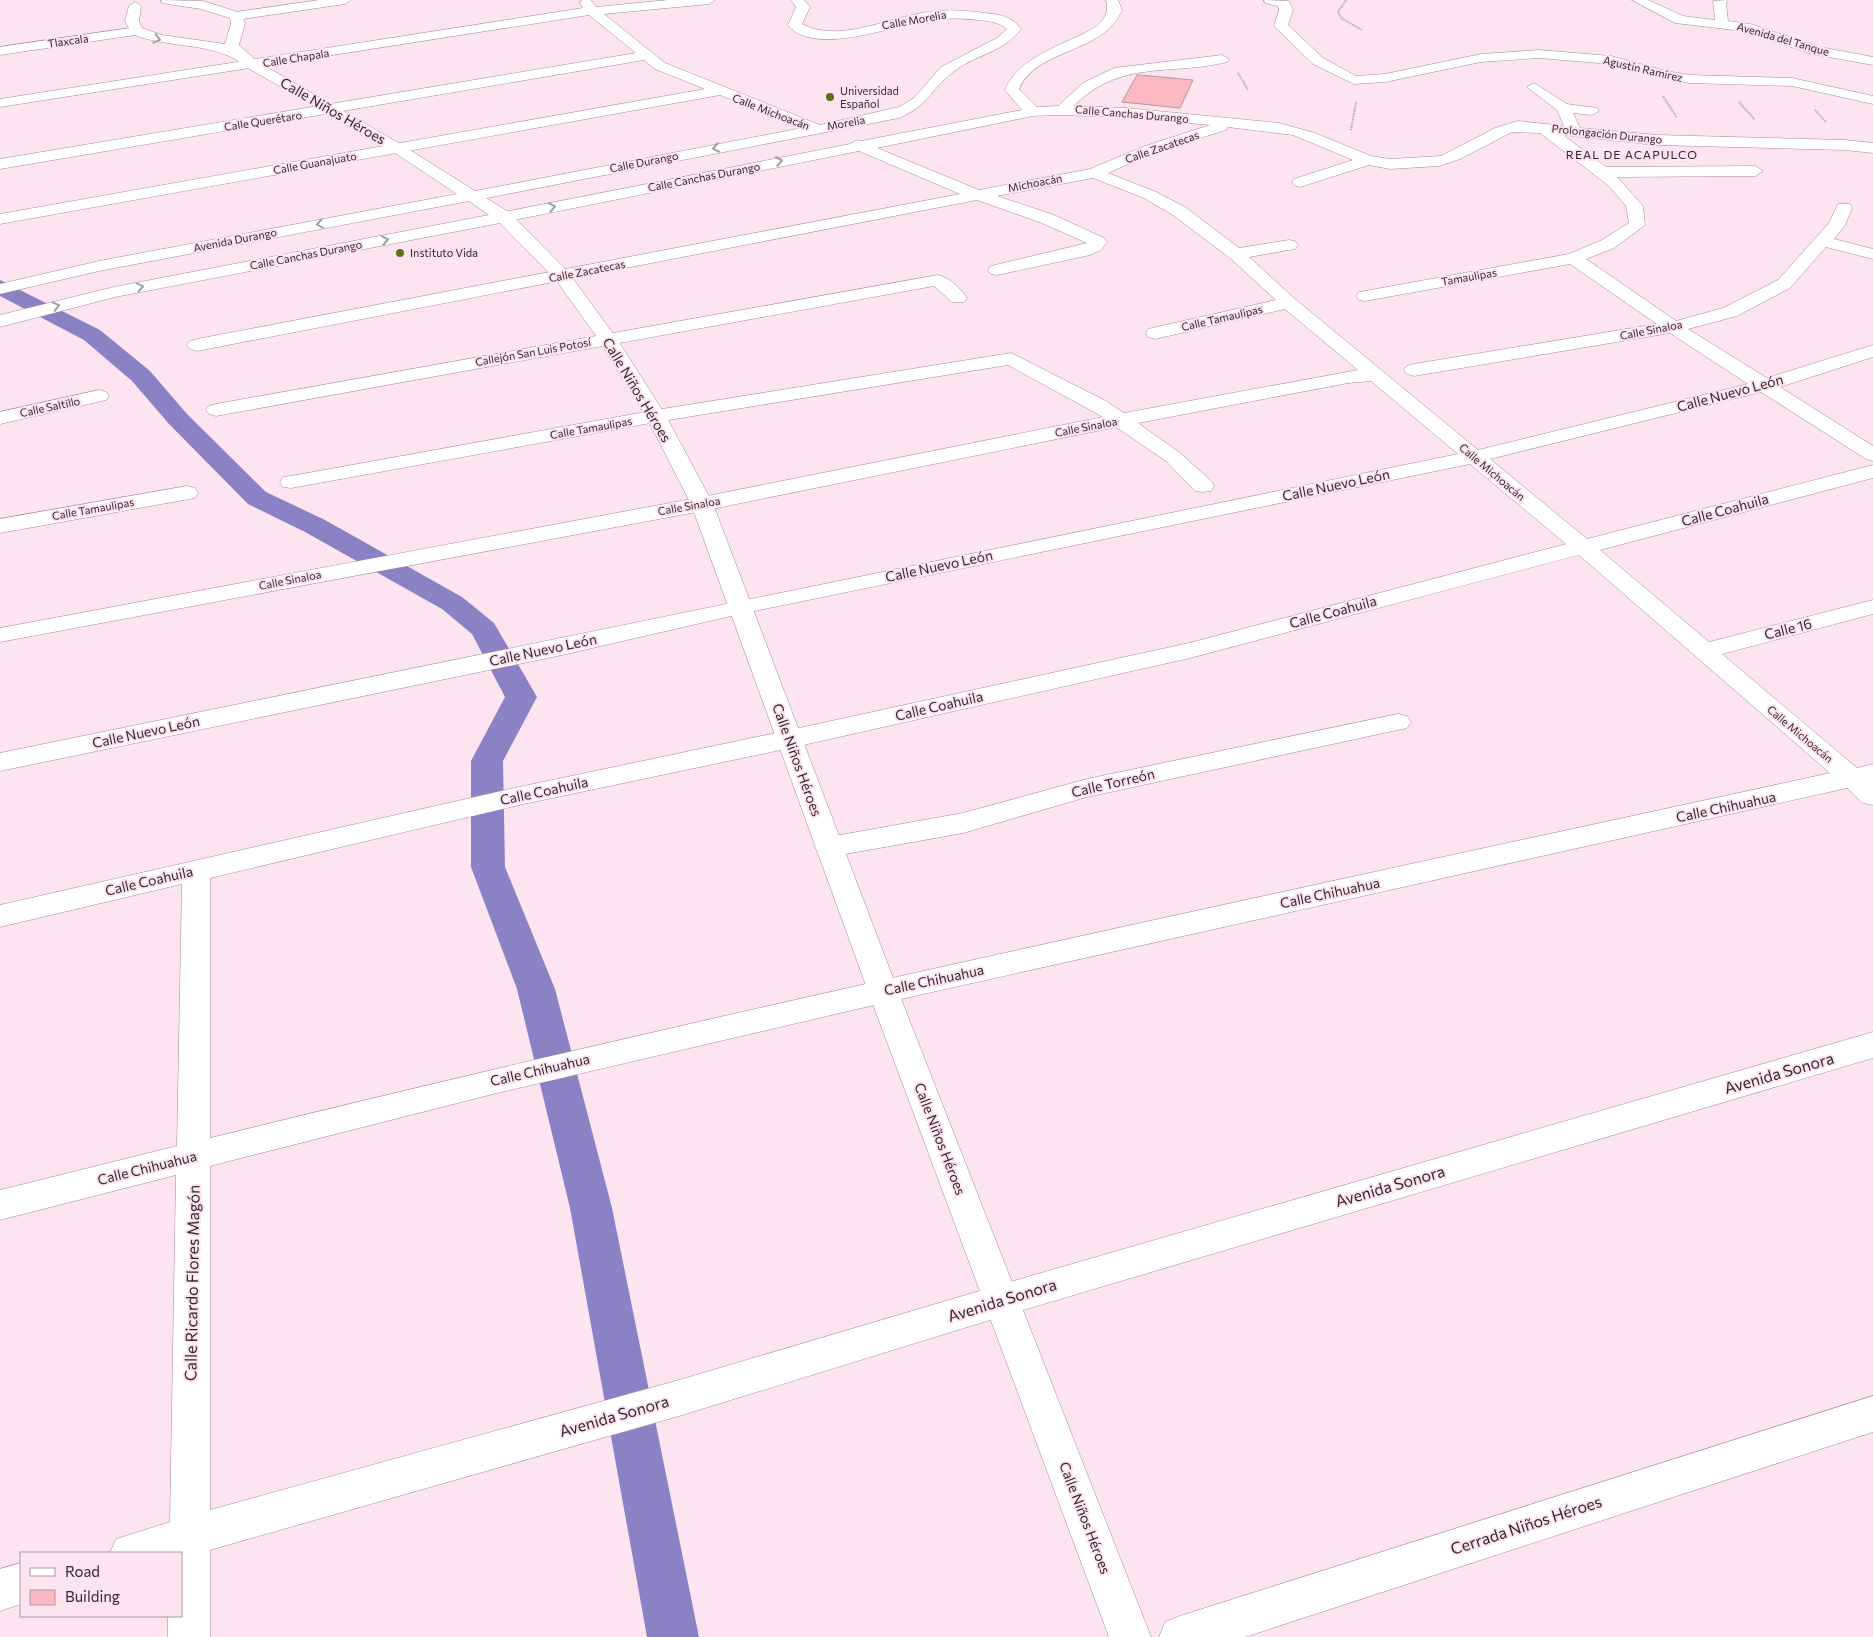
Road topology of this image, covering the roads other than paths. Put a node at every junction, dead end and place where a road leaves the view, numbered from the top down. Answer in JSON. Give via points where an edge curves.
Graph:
{"nodes":[{"id":1,"x":346,"y":0,"type":"edge"},
{"id":2,"x":709,"y":0,"type":"edge"},
{"id":3,"x":797,"y":0,"type":"edge"},
{"id":4,"x":1112,"y":0,"type":"edge"},
{"id":5,"x":1270,"y":0,"type":"edge"},
{"id":6,"x":1638,"y":0,"type":"edge"},
{"id":7,"x":1722,"y":0,"type":"edge"},
{"id":8,"x":150,"y":2,"type":"edge"},
{"id":9,"x":588,"y":6,"type":"edge"},
{"id":10,"x":236,"y":16,"type":"junction"},
{"id":11,"x":1722,"y":23,"type":"junction"},
{"id":12,"x":136,"y":31,"type":"junction"},
{"id":13,"x":0,"y":51,"type":"edge"},
{"id":14,"x":241,"y":52,"type":"junction"},
{"id":15,"x":645,"y":56,"type":"junction"},
{"id":16,"x":1222,"y":59,"type":"dead end"},
{"id":17,"x":1873,"y":61,"type":"edge"},
{"id":18,"x":1534,"y":87,"type":"dead end"},
{"id":19,"x":719,"y":91,"type":"junction"},
{"id":20,"x":1873,"y":100,"type":"edge"},
{"id":21,"x":0,"y":103,"type":"edge"},
{"id":22,"x":1563,"y":108,"type":"junction"},
{"id":23,"x":1062,"y":109,"type":"junction"},
{"id":24,"x":330,"y":110,"type":"junction"},
{"id":25,"x":1592,"y":111,"type":"dead end"},
{"id":26,"x":903,"y":112,"type":"junction"},
{"id":27,"x":1033,"y":112,"type":"junction"},
{"id":28,"x":1475,"y":123,"type":"dead end"},
{"id":29,"x":1232,"y":124,"type":"junction"},
{"id":30,"x":1544,"y":128,"type":"junction"},
{"id":31,"x":816,"y":129,"type":"junction"},
{"id":32,"x":1574,"y":131,"type":"junction"},
{"id":33,"x":1492,"y":133,"type":"junction"},
{"id":34,"x":914,"y":135,"type":"junction"},
{"id":35,"x":859,"y":145,"type":"junction"},
{"id":36,"x":397,"y":148,"type":"junction"},
{"id":37,"x":1873,"y":148,"type":"edge"},
{"id":38,"x":1366,"y":161,"type":"junction"},
{"id":39,"x":0,"y":164,"type":"edge"},
{"id":40,"x":1408,"y":164,"type":"joint"},
{"id":41,"x":1755,"y":171,"type":"dead end"},
{"id":42,"x":1601,"y":172,"type":"junction"},
{"id":43,"x":1094,"y":173,"type":"junction"},
{"id":44,"x":1300,"y":182,"type":"dead end"},
{"id":45,"x":976,"y":195,"type":"junction"},
{"id":46,"x":471,"y":196,"type":"junction"},
{"id":47,"x":1844,"y":208,"type":"dead end"},
{"id":48,"x":504,"y":217,"type":"junction"},
{"id":49,"x":0,"y":219,"type":"edge"},
{"id":50,"x":1837,"y":226,"type":"junction"},
{"id":51,"x":1855,"y":231,"type":"dead end"},
{"id":52,"x":1823,"y":241,"type":"junction"},
{"id":53,"x":1290,"y":245,"type":"dead end"},
{"id":54,"x":1236,"y":254,"type":"junction"},
{"id":55,"x":1873,"y":254,"type":"edge"},
{"id":56,"x":1573,"y":258,"type":"junction"},
{"id":57,"x":99,"y":266,"type":"junction"},
{"id":58,"x":998,"y":270,"type":"dead end"},
{"id":59,"x":562,"y":276,"type":"junction"},
{"id":60,"x":0,"y":289,"type":"edge"},
{"id":61,"x":114,"y":292,"type":"junction"},
{"id":62,"x":1365,"y":296,"type":"dead end"},
{"id":63,"x":958,"y":298,"type":"dead end"},
{"id":64,"x":1289,"y":303,"type":"junction"},
{"id":65,"x":0,"y":322,"type":"edge"},
{"id":66,"x":1673,"y":327,"type":"junction"},
{"id":67,"x":1155,"y":333,"type":"dead end"},
{"id":68,"x":608,"y":339,"type":"junction"},
{"id":69,"x":197,"y":345,"type":"dead end"},
{"id":70,"x":1873,"y":351,"type":"edge"},
{"id":71,"x":1414,"y":370,"type":"dead end"},
{"id":72,"x":1376,"y":375,"type":"junction"},
{"id":73,"x":1766,"y":385,"type":"junction"},
{"id":74,"x":99,"y":396,"type":"dead end"},
{"id":75,"x":216,"y":410,"type":"dead end"},
{"id":76,"x":656,"y":416,"type":"junction"},
{"id":77,"x":0,"y":418,"type":"edge"},
{"id":78,"x":1119,"y":420,"type":"junction"},
{"id":79,"x":1868,"y":447,"type":"edge"},
{"id":80,"x":1474,"y":457,"type":"junction"},
{"id":81,"x":1873,"y":471,"type":"edge"},
{"id":82,"x":291,"y":482,"type":"dead end"},
{"id":83,"x":1203,"y":486,"type":"dead end"},
{"id":84,"x":187,"y":493,"type":"dead end"},
{"id":85,"x":702,"y":504,"type":"junction"},
{"id":86,"x":0,"y":526,"type":"edge"},
{"id":87,"x":1583,"y":547,"type":"junction"},
{"id":88,"x":740,"y":607,"type":"junction"},
{"id":89,"x":1873,"y":607,"type":"edge"},
{"id":90,"x":0,"y":635,"type":"edge"},
{"id":91,"x":1703,"y":651,"type":"junction"},
{"id":92,"x":1398,"y":722,"type":"dead end"},
{"id":93,"x":790,"y":739,"type":"junction"},
{"id":94,"x":0,"y":762,"type":"edge"},
{"id":95,"x":1866,"y":783,"type":"edge"},
{"id":96,"x":829,"y":847,"type":"junction"},
{"id":97,"x":196,"y":870,"type":"junction"},
{"id":98,"x":0,"y":916,"type":"edge"},
{"id":99,"x":883,"y":991,"type":"junction"},
{"id":100,"x":1873,"y":1045,"type":"edge"},
{"id":101,"x":193,"y":1157,"type":"junction"},
{"id":102,"x":0,"y":1205,"type":"edge"},
{"id":103,"x":1003,"y":1300,"type":"junction"},
{"id":104,"x":1873,"y":1414,"type":"edge"},
{"id":105,"x":189,"y":1536,"type":"junction"},
{"id":106,"x":133,"y":1552,"type":"edge"},
{"id":107,"x":20,"y":1584,"type":"edge"},
{"id":108,"x":0,"y":1590,"type":"edge"},
{"id":109,"x":189,"y":1637,"type":"edge"},
{"id":110,"x":1130,"y":1637,"type":"edge"},
{"id":111,"x":1180,"y":1637,"type":"edge"}],
"edges":[{"from":1,"to":10,"type":"street"},
{"from":2,"to":9,"type":"street"},
{"from":3,"to":26,"type":"street","name":"Calle Morelia","via":[[804,7],[795,25],[811,33],[825,35],[848,34],[945,14],[973,15],[1011,24],[1014,29],[1010,36],[971,54],[945,71],[925,96]]},
{"from":4,"to":27,"type":"street","via":[[1115,12],[1098,32],[1084,42],[1043,59],[1015,82],[1012,90]]},
{"from":5,"to":20,"type":"street","name":"Agustín Ramírez","via":[[1284,4],[1286,10],[1281,26],[1318,62],[1354,80],[1385,78],[1481,58],[1539,54],[1611,60],[1690,79],[1792,82]]},
{"from":6,"to":11,"type":"street","name":"Avenida del Tanque","via":[[1680,20]]},
{"from":7,"to":11,"type":"street","via":[[1719,1]]},
{"from":8,"to":10,"type":"street","via":[[203,5]]},
{"from":8,"to":12,"type":"street","via":[[132,21]]},
{"from":9,"to":14,"type":"street","name":"Calle Chapala"},
{"from":9,"to":15,"type":"street","name":"Calle Michoacán"},
{"from":10,"to":14,"type":"street"},
{"from":11,"to":17,"type":"street","name":"Avenida del Tanque","via":[[1745,27],[1817,51]]},
{"from":12,"to":13,"type":"street","name":"Tlaxcala"},
{"from":12,"to":14,"type":"street","one_way":true,"via":[[164,42]]},
{"from":14,"to":21,"type":"street","name":"Calle Chapala"},
{"from":14,"to":24,"type":"street","name":"Calle Niños Héroes"},
{"from":15,"to":19,"type":"street","name":"Calle Michoacán","via":[[660,66]]},
{"from":15,"to":24,"type":"street","name":"Calle Querétaro"},
{"from":16,"to":23,"type":"street","via":[[1106,75],[1082,90]]},
{"from":18,"to":22,"type":"street"},
{"from":19,"to":31,"type":"street","name":"Calle Michoacán"},
{"from":19,"to":36,"type":"street","name":"Calle Guanajuato"},
{"from":22,"to":25,"type":"street"},
{"from":22,"to":32,"type":"street"},
{"from":23,"to":27,"type":"street","name":"Calle Canchas Durango"},
{"from":23,"to":29,"type":"street","name":"Calle Canchas Durango","via":[[1128,112]]},
{"from":24,"to":36,"type":"street","name":"Calle Niños Héroes"},
{"from":24,"to":39,"type":"street","name":"Calle Querétaro"},
{"from":26,"to":31,"type":"street","name":"Morelia"},
{"from":26,"to":34,"type":"street","via":[[916,123],[918,128]]},
{"from":27,"to":34,"type":"street","name":"Calle Canchas Durango"},
{"from":28,"to":33,"type":"street"},
{"from":29,"to":38,"type":"street","name":"Calle Canchas Durango","via":[[1298,132]]},
{"from":29,"to":43,"type":"street","name":"Calle Zacatecas","via":[[1150,149]]},
{"from":30,"to":32,"type":"street","name":"Prolongación Durango"},
{"from":30,"to":33,"type":"street","name":"Prolongación Durango","via":[[1518,126]]},
{"from":30,"to":42,"type":"street"},
{"from":31,"to":35,"type":"street","name":"Calle Michoacán"},
{"from":31,"to":46,"type":"street","name":"Calle Durango","one_way":true},
{"from":32,"to":37,"type":"street","name":"Prolongación Durango","via":[[1692,141]]},
{"from":33,"to":40,"type":"street","name":"Prolongación Durango","via":[[1453,157]]},
{"from":34,"to":35,"type":"street","name":"Calle Canchas Durango"},
{"from":35,"to":45,"type":"street","name":"Calle Michoacán"},
{"from":48,"to":35,"type":"street","name":"Calle Canchas Durango","one_way":true},
{"from":36,"to":46,"type":"street","name":"Calle Niños Héroes"},
{"from":36,"to":49,"type":"street","name":"Calle Guanajuato"},
{"from":38,"to":40,"type":"street","name":"Calle Canchas Durango"},
{"from":38,"to":44,"type":"street"},
{"from":41,"to":42,"type":"street"},
{"from":42,"to":56,"type":"street","via":[[1634,203],[1639,215],[1637,225],[1608,244]]},
{"from":43,"to":45,"type":"street","name":"Michoacán"},
{"from":43,"to":54,"type":"street","name":"Calle Michoacán","via":[[1158,199]]},
{"from":45,"to":58,"type":"street","name":"Calle Michoacán","via":[[1048,219],[1098,242],[1084,251]]},
{"from":45,"to":59,"type":"street","name":"Calle Zacatecas"},
{"from":46,"to":48,"type":"street","name":"Calle Niños Héroes"},
{"from":46,"to":57,"type":"street","name":"Avenida Durango","one_way":true},
{"from":47,"to":50,"type":"street","name":"Calle Sinaloa"},
{"from":48,"to":59,"type":"street","name":"Calle Niños Héroes"},
{"from":61,"to":48,"type":"street","name":"Calle Canchas Durango","one_way":true},
{"from":50,"to":51,"type":"street"},
{"from":50,"to":52,"type":"street","name":"Calle Sinaloa"},
{"from":52,"to":55,"type":"street"},
{"from":52,"to":66,"type":"street","name":"Calle Sinaloa","via":[[1784,284],[1730,312]]},
{"from":53,"to":54,"type":"street"},
{"from":54,"to":64,"type":"street","name":"Calle Michoacán"},
{"from":56,"to":62,"type":"street","name":"Tamaulipas"},
{"from":56,"to":66,"type":"street"},
{"from":57,"to":60,"type":"street","name":"Avenida Durango"},
{"from":57,"to":61,"type":"street"},
{"from":59,"to":68,"type":"street","name":"Calle Niños Héroes"},
{"from":59,"to":69,"type":"street","name":"Calle Zacatecas"},
{"from":65,"to":61,"type":"street","name":"Calle Canchas Durango","one_way":true},
{"from":63,"to":68,"type":"street","name":"Callejón San Luis Potosí","via":[[938,280]]},
{"from":64,"to":67,"type":"street","name":"Calle Tamaulipas"},
{"from":64,"to":72,"type":"street","name":"Calle Michoacán"},
{"from":66,"to":71,"type":"street","name":"Calle Sinaloa"},
{"from":66,"to":73,"type":"street"},
{"from":68,"to":75,"type":"street","name":"Callejón San Luis Potosí"},
{"from":68,"to":76,"type":"street","name":"Calle Niños Héroes"},
{"from":70,"to":73,"type":"street","name":"Calle Nuevo León"},
{"from":72,"to":78,"type":"street","name":"Calle Sinaloa","via":[[1348,377]]},
{"from":72,"to":80,"type":"street","name":"Calle Michoacán"},
{"from":73,"to":79,"type":"street"},
{"from":73,"to":80,"type":"street","name":"Calle Nuevo León"},
{"from":74,"to":77,"type":"street","name":"Calle Saltillo"},
{"from":76,"to":78,"type":"street","name":"Calle Tamaulipas","via":[[1011,359],[1099,405]]},
{"from":76,"to":82,"type":"street","name":"Calle Tamaulipas"},
{"from":76,"to":85,"type":"street","name":"Calle Niños Héroes"},
{"from":78,"to":83,"type":"street","via":[[1172,457]]},
{"from":78,"to":85,"type":"street","name":"Calle Sinaloa"},
{"from":80,"to":87,"type":"street","name":"Calle Michoacán"},
{"from":80,"to":88,"type":"street","name":"Calle Nuevo León"},
{"from":81,"to":87,"type":"street","name":"Calle Coahuila"},
{"from":84,"to":86,"type":"street","name":"Calle Tamaulipas"},
{"from":85,"to":88,"type":"street","name":"Calle Niños Héroes"},
{"from":85,"to":90,"type":"street","name":"Calle Sinaloa"},
{"from":87,"to":91,"type":"street","name":"Calle Michoacán"},
{"from":87,"to":93,"type":"street","name":"Calle Coahuila","via":[[1190,650]]},
{"from":88,"to":93,"type":"street","name":"Calle Niños Héroes"},
{"from":88,"to":94,"type":"street","name":"Calle Nuevo León","via":[[562,647]]},
{"from":89,"to":91,"type":"street","name":"Calle 16"},
{"from":91,"to":95,"type":"street","name":"Calle Michoacán"},
{"from":92,"to":96,"type":"street","name":"Calle Torreón","via":[[1087,788],[963,824]]},
{"from":93,"to":96,"type":"street","name":"Calle Niños Héroes"},
{"from":93,"to":97,"type":"street","name":"Calle Coahuila","via":[[519,796]]},
{"from":95,"to":99,"type":"street","name":"Calle Chihuahua"},
{"from":96,"to":99,"type":"street","name":"Calle Niños Héroes"},
{"from":97,"to":98,"type":"street","name":"Calle Coahuila"},
{"from":97,"to":101,"type":"street","name":"Calle Ricardo Flores Magón"},
{"from":99,"to":101,"type":"street","name":"Calle Chihuahua","via":[[497,1080]]},
{"from":99,"to":103,"type":"street","name":"Calle Niños Héroes"},
{"from":100,"to":103,"type":"street","name":"Avenida Sonora"},
{"from":101,"to":102,"type":"street","name":"Calle Chihuahua"},
{"from":101,"to":105,"type":"street","name":"Calle Ricardo Flores Magón"},
{"from":103,"to":105,"type":"street","name":"Avenida Sonora","via":[[680,1398]]},
{"from":103,"to":110,"type":"street","name":"Calle Niños Héroes"},
{"from":104,"to":111,"type":"street","name":"Cerrada Niños Héroes"},
{"from":105,"to":106,"type":"street","name":"Avenida Sonora"},
{"from":105,"to":109,"type":"street","name":"Calle Ricardo Flores Magón"},
{"from":107,"to":108,"type":"street"}]}
